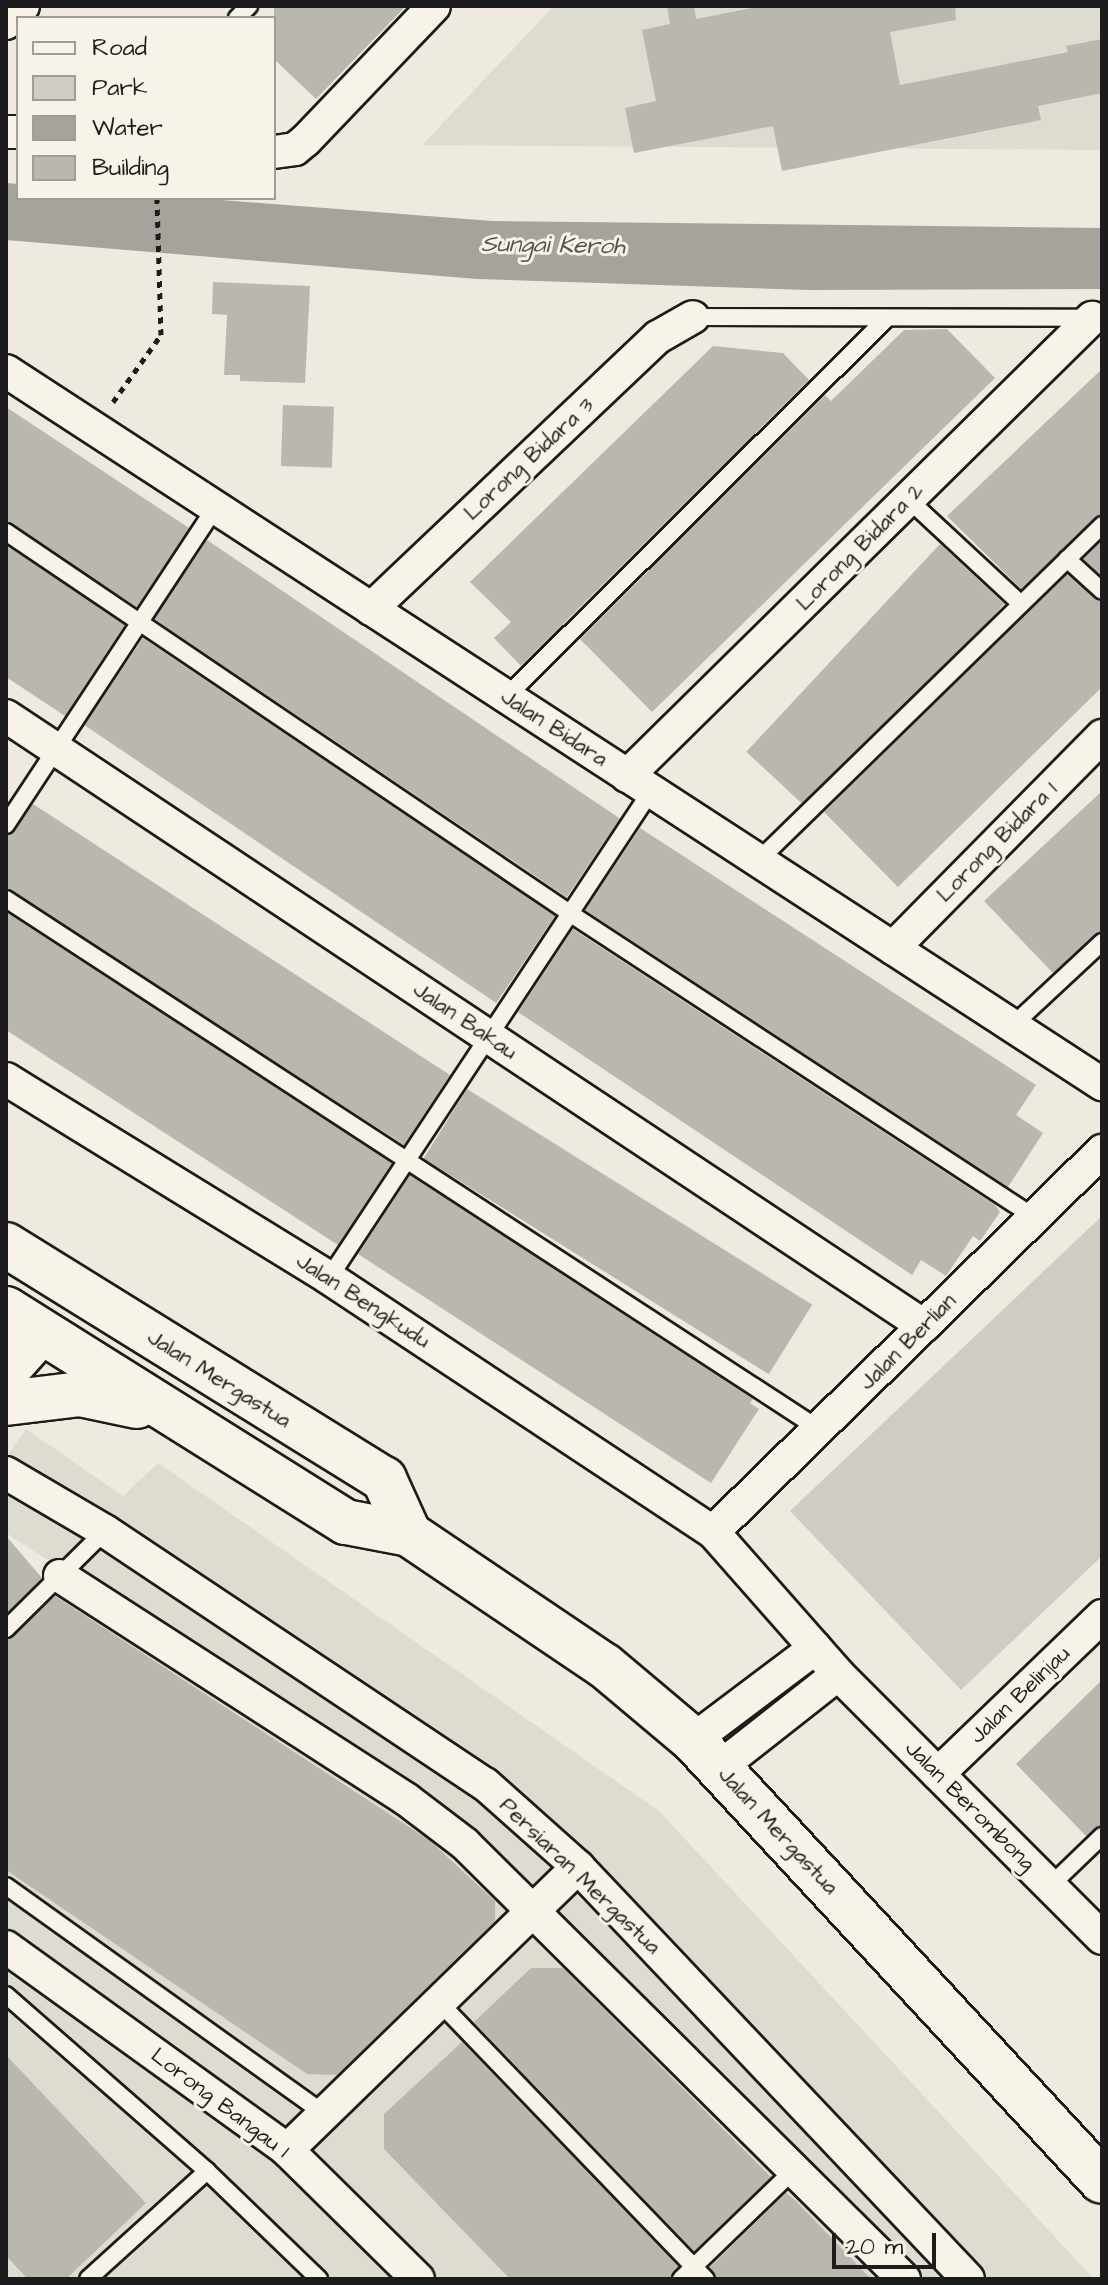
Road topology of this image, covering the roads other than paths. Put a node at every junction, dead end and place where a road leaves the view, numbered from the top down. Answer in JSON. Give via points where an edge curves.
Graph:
{"nodes":[{"id":1,"x":23,"y":6,"type":"edge"},
{"id":2,"x":434,"y":6,"type":"edge"},
{"id":3,"x":6,"y":23,"type":"edge"},
{"id":4,"x":276,"y":152,"type":"edge"},
{"id":5,"x":693,"y":317,"type":"joint"},
{"id":6,"x":1097,"y":318,"type":"edge"},
{"id":7,"x":886,"y":319,"type":"junction"},
{"id":8,"x":6,"y":371,"type":"edge"},
{"id":9,"x":908,"y":499,"type":"junction"},
{"id":10,"x":216,"y":507,"type":"junction"},
{"id":11,"x":1102,"y":525,"type":"edge"},
{"id":12,"x":6,"y":532,"type":"edge"},
{"id":13,"x":1067,"y":559,"type":"junction"},
{"id":14,"x":1102,"y":591,"type":"edge"},
{"id":15,"x":1021,"y":604,"type":"junction"},
{"id":16,"x":371,"y":609,"type":"junction"},
{"id":17,"x":140,"y":622,"type":"junction"},
{"id":18,"x":506,"y":697,"type":"junction"},
{"id":19,"x":6,"y":716,"type":"edge"},
{"id":20,"x":1102,"y":736,"type":"edge"},
{"id":21,"x":57,"y":750,"type":"junction"},
{"id":22,"x":639,"y":783,"type":"junction"},
{"id":23,"x":6,"y":825,"type":"edge"},
{"id":24,"x":758,"y":861,"type":"junction"},
{"id":25,"x":6,"y":899,"type":"edge"},
{"id":26,"x":571,"y":914,"type":"junction"},
{"id":27,"x":1102,"y":942,"type":"edge"},
{"id":28,"x":893,"y":948,"type":"junction"},
{"id":29,"x":1012,"y":1026,"type":"junction"},
{"id":30,"x":491,"y":1038,"type":"junction"},
{"id":31,"x":6,"y":1079,"type":"edge"},
{"id":32,"x":1102,"y":1084,"type":"edge"},
{"id":33,"x":1102,"y":1151,"type":"edge"},
{"id":34,"x":409,"y":1160,"type":"junction"},
{"id":35,"x":1034,"y":1217,"type":"junction"},
{"id":36,"x":11,"y":1248,"type":"edge"},
{"id":37,"x":329,"y":1278,"type":"junction"},
{"id":38,"x":23,"y":1320,"type":"edge"},
{"id":39,"x":924,"y":1326,"type":"junction"},
{"id":40,"x":175,"y":1353,"type":"junction"},
{"id":41,"x":6,"y":1371,"type":"edge"},
{"id":42,"x":6,"y":1403,"type":"edge"},
{"id":43,"x":184,"y":1424,"type":"junction"},
{"id":44,"x":819,"y":1429,"type":"junction"},
{"id":45,"x":6,"y":1473,"type":"edge"},
{"id":46,"x":105,"y":1531,"type":"junction"},
{"id":47,"x":713,"y":1532,"type":"junction"},
{"id":48,"x":409,"y":1534,"type":"junction"},
{"id":49,"x":60,"y":1576,"type":"junction"},
{"id":50,"x":1102,"y":1616,"type":"edge"},
{"id":51,"x":6,"y":1629,"type":"edge"},
{"id":52,"x":815,"y":1648,"type":"junction"},
{"id":53,"x":838,"y":1674,"type":"junction"},
{"id":54,"x":706,"y":1753,"type":"junction"},
{"id":55,"x":938,"y":1774,"type":"junction"},
{"id":56,"x":1102,"y":1836,"type":"edge"},
{"id":57,"x":578,"y":1867,"type":"junction"},
{"id":58,"x":6,"y":1886,"type":"edge"},
{"id":59,"x":1050,"y":1886,"type":"junction"},
{"id":60,"x":535,"y":1909,"type":"junction"},
{"id":61,"x":1102,"y":1938,"type":"edge"},
{"id":62,"x":6,"y":1947,"type":"edge"},
{"id":63,"x":6,"y":1995,"type":"edge"},
{"id":64,"x":439,"y":2002,"type":"junction"},
{"id":65,"x":324,"y":2114,"type":"junction"},
{"id":66,"x":287,"y":2150,"type":"junction"},
{"id":67,"x":796,"y":2168,"type":"junction"},
{"id":68,"x":207,"y":2171,"type":"junction"},
{"id":69,"x":1102,"y":2181,"type":"edge"},
{"id":70,"x":700,"y":2273,"type":"edge"},
{"id":71,"x":88,"y":2279,"type":"edge"},
{"id":72,"x":319,"y":2279,"type":"edge"},
{"id":73,"x":418,"y":2279,"type":"edge"},
{"id":74,"x":681,"y":2279,"type":"edge"},
{"id":75,"x":904,"y":2279,"type":"edge"},
{"id":76,"x":968,"y":2279,"type":"edge"}],
"edges":[{"from":1,"to":3,"type":"street"},
{"from":2,"to":4,"type":"street","via":[[306,140],[295,149]]},
{"from":5,"to":7,"type":"lane"},
{"from":5,"to":16,"type":"street","name":"Lorong Bidara 3","via":[[658,337]]},
{"from":6,"to":7,"type":"lane"},
{"from":6,"to":9,"type":"street","name":"Lorong Bidara 2"},
{"from":7,"to":18,"type":"lane"},
{"from":8,"to":10,"type":"street","name":"Jalan Bidara"},
{"from":9,"to":15,"type":"lane"},
{"from":9,"to":22,"type":"street","name":"Lorong Bidara 2"},
{"from":10,"to":16,"type":"street","name":"Jalan Bidara"},
{"from":10,"to":17,"type":"lane"},
{"from":11,"to":13,"type":"lane"},
{"from":12,"to":17,"type":"lane"},
{"from":13,"to":14,"type":"lane"},
{"from":13,"to":15,"type":"lane"},
{"from":15,"to":24,"type":"lane"},
{"from":16,"to":18,"type":"street","name":"Jalan Bidara"},
{"from":17,"to":21,"type":"lane"},
{"from":17,"to":26,"type":"lane"},
{"from":18,"to":22,"type":"street","name":"Jalan Bidara"},
{"from":19,"to":21,"type":"street","name":"Jalan Bakau"},
{"from":20,"to":28,"type":"street","name":"Lorong Bidara 1"},
{"from":21,"to":23,"type":"lane"},
{"from":21,"to":30,"type":"street","name":"Jalan Bakau"},
{"from":22,"to":24,"type":"street","name":"Jalan Bidara"},
{"from":22,"to":26,"type":"lane"},
{"from":24,"to":28,"type":"street","name":"Jalan Bidara"},
{"from":25,"to":34,"type":"lane"},
{"from":26,"to":30,"type":"lane"},
{"from":26,"to":35,"type":"lane"},
{"from":27,"to":29,"type":"lane"},
{"from":28,"to":29,"type":"street","name":"Jalan Bidara"},
{"from":29,"to":32,"type":"street","name":"Jalan Bidara"},
{"from":30,"to":34,"type":"lane"},
{"from":30,"to":39,"type":"street","name":"Jalan Bakau"},
{"from":31,"to":37,"type":"street","name":"Jalan Bengkudu"},
{"from":33,"to":35,"type":"street","name":"Jalan Berlian"},
{"from":34,"to":37,"type":"lane"},
{"from":34,"to":44,"type":"lane"},
{"from":35,"to":39,"type":"street","name":"Jalan Berlian"},
{"from":36,"to":38,"type":"main road","via":[[30,1280]]},
{"from":36,"to":40,"type":"main road","name":"Jalan Mergastua"},
{"from":37,"to":47,"type":"street","name":"Jalan Bengkudu"},
{"from":38,"to":40,"type":"main road"},
{"from":38,"to":41,"type":"main road"},
{"from":38,"to":43,"type":"main road","name":"Jalan Mergastua"},
{"from":39,"to":44,"type":"street","name":"Jalan Berlian"},
{"from":40,"to":48,"type":"main road","name":"Jalan Mergastua","via":[[384,1479]]},
{"from":42,"to":43,"type":"main road","via":[[80,1394],[114,1398]]},
{"from":43,"to":48,"type":"main road","name":"Jalan Mergastua","via":[[346,1522]]},
{"from":44,"to":47,"type":"street","name":"Jalan Berlian"},
{"from":45,"to":46,"type":"street","name":"Persiaran Mergastua"},
{"from":46,"to":49,"type":"lane"},
{"from":46,"to":57,"type":"street","name":"Persiaran Mergastua","via":[[485,1784]]},
{"from":47,"to":52,"type":"street","name":"Jalan Berombong"},
{"from":48,"to":54,"type":"main road","name":"Jalan Mergastua","via":[[605,1666]]},
{"from":49,"to":51,"type":"lane"},
{"from":49,"to":60,"type":"street","via":[[406,1799],[465,1844]]},
{"from":50,"to":55,"type":"street","name":"Jalan Belinjau"},
{"from":52,"to":53,"type":"street","name":"Jalan Berombong"},
{"from":52,"to":54,"type":"street"},
{"from":53,"to":54,"type":"street"},
{"from":53,"to":55,"type":"street","name":"Jalan Berombong"},
{"from":54,"to":69,"type":"main road","name":"Jalan Mergastua"},
{"from":55,"to":59,"type":"street","name":"Jalan Berombong"},
{"from":56,"to":59,"type":"lane"},
{"from":57,"to":60,"type":"street"},
{"from":57,"to":76,"type":"street","name":"Persiaran Mergastua"},
{"from":58,"to":65,"type":"lane"},
{"from":59,"to":61,"type":"street","name":"Jalan Berombong"},
{"from":60,"to":64,"type":"street"},
{"from":60,"to":67,"type":"street"},
{"from":62,"to":66,"type":"street","name":"Lorong Bangau 1"},
{"from":63,"to":68,"type":"lane"},
{"from":64,"to":65,"type":"street"},
{"from":64,"to":70,"type":"lane"},
{"from":65,"to":66,"type":"street"},
{"from":66,"to":73,"type":"street","name":"Lorong Bangau 1"},
{"from":67,"to":70,"type":"lane"},
{"from":67,"to":75,"type":"street"},
{"from":68,"to":71,"type":"lane"},
{"from":68,"to":72,"type":"lane"},
{"from":70,"to":74,"type":"lane"}]}
